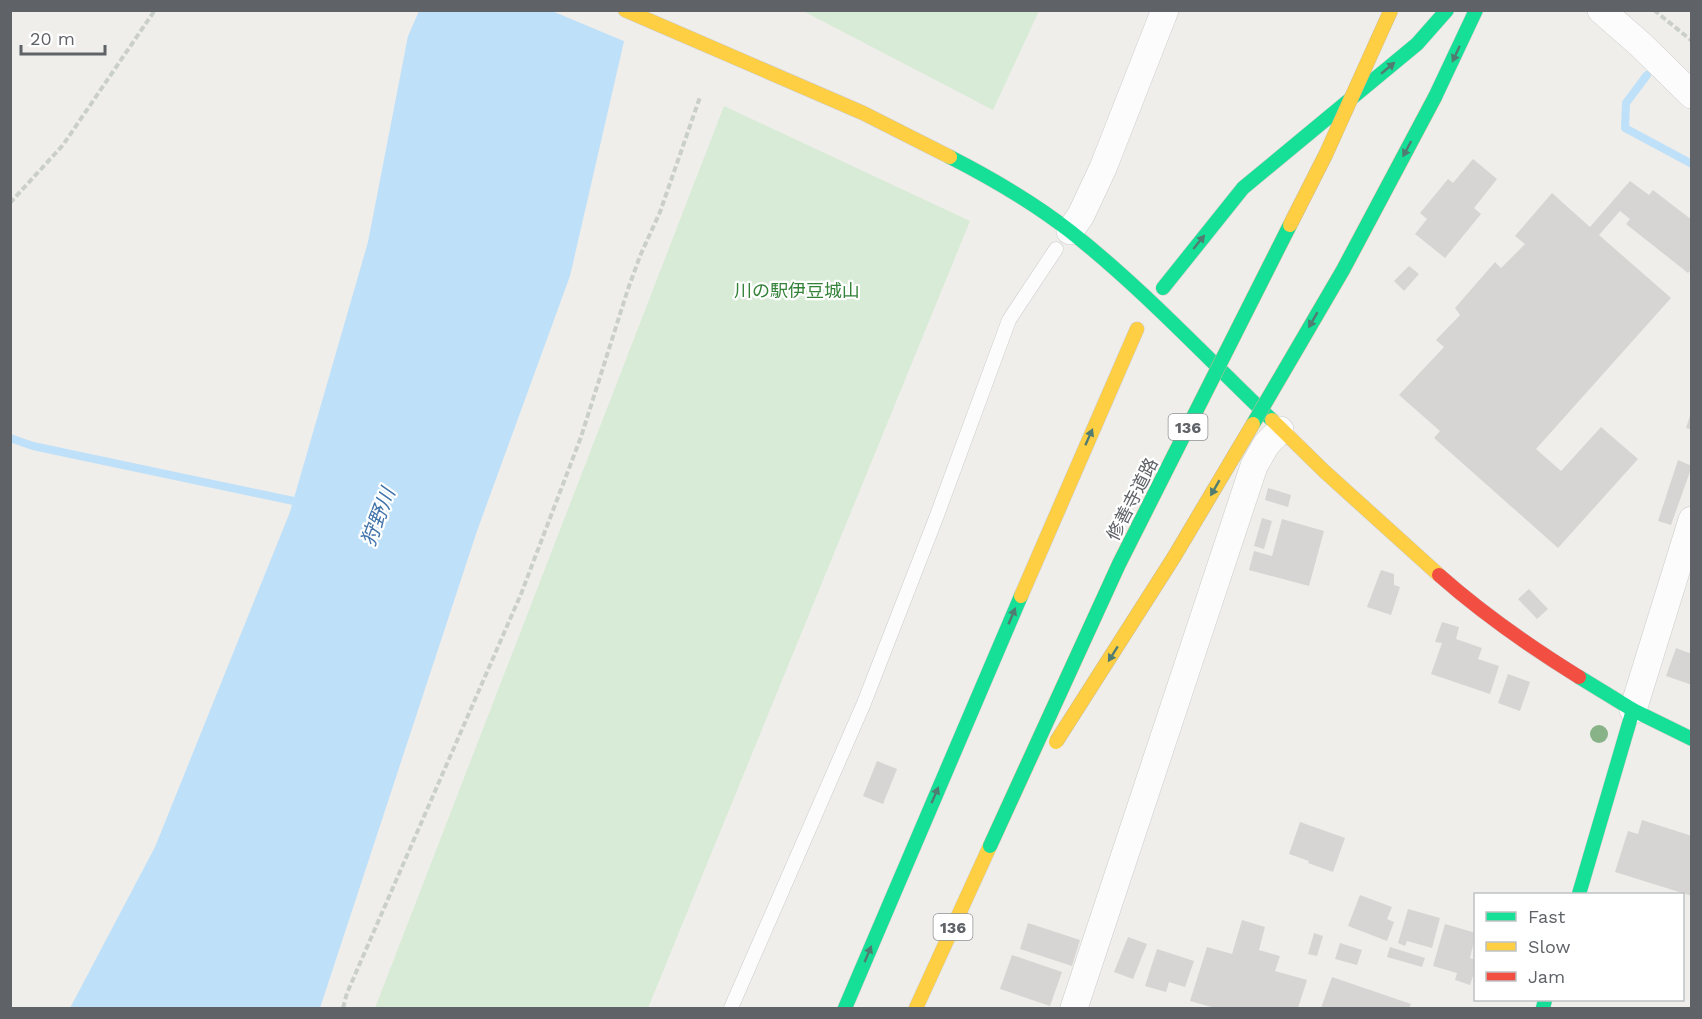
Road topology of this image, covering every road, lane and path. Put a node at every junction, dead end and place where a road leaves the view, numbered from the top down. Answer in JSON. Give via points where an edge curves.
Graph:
{"nodes":[{"id":1,"x":155,"y":10,"type":"edge"},
{"id":2,"x":625,"y":10,"type":"edge"},
{"id":3,"x":1165,"y":10,"type":"edge"},
{"id":4,"x":1391,"y":10,"type":"edge"},
{"id":5,"x":1447,"y":10,"type":"edge"},
{"id":6,"x":1476,"y":10,"type":"edge"},
{"id":7,"x":1602,"y":10,"type":"edge"},
{"id":8,"x":1654,"y":10,"type":"edge"},
{"id":9,"x":1692,"y":41,"type":"edge"},
{"id":10,"x":1692,"y":95,"type":"edge"},
{"id":11,"x":700,"y":97,"type":"dead end"},
{"id":12,"x":10,"y":203,"type":"edge"},
{"id":13,"x":1063,"y":240,"type":"junction"},
{"id":14,"x":1163,"y":288,"type":"dead end"},
{"id":15,"x":1137,"y":329,"type":"dead end"},
{"id":16,"x":1280,"y":430,"type":"junction"},
{"id":17,"x":1692,"y":520,"type":"edge"},
{"id":18,"x":1633,"y":710,"type":"junction"},
{"id":19,"x":1692,"y":740,"type":"edge"},
{"id":20,"x":990,"y":846,"type":"junction"},
{"id":21,"x":1578,"y":893,"type":"edge"},
{"id":22,"x":343,"y":1008,"type":"edge"},
{"id":23,"x":731,"y":1008,"type":"edge"},
{"id":24,"x":845,"y":1008,"type":"edge"},
{"id":25,"x":916,"y":1008,"type":"edge"},
{"id":26,"x":1074,"y":1008,"type":"edge"}],
"edges":[{"from":1,"to":12,"type":"path","via":[[63,145]]},
{"from":2,"to":13,"type":"main road","via":[[862,113],[973,169],[1035,207]]},
{"from":3,"to":13,"type":"street","via":[[1103,168],[1081,215]]},
{"from":4,"to":20,"type":"main road","name":"修善寺道路","number":"136","bridge":true,"via":[[1326,154],[1119,564]]},
{"from":14,"to":5,"type":"main road","one_way":true,"via":[[1243,188],[1417,44]]},
{"from":6,"to":20,"type":"main road","one_way":true,"bridge":true,"via":[[1435,97],[1343,270],[1174,557]]},
{"from":7,"to":10,"type":"street"},
{"from":8,"to":9,"type":"path"},
{"from":11,"to":22,"type":"path","via":[[628,289],[581,437],[521,594]]},
{"from":13,"to":16,"type":"main road","via":[[1131,284]]},
{"from":13,"to":23,"type":"lane","via":[[1009,320],[864,703]]},
{"from":24,"to":15,"type":"main road","one_way":true},
{"from":16,"to":18,"type":"main road","via":[[1475,607]]},
{"from":16,"to":26,"type":"street","via":[[1266,444],[1254,466]]},
{"from":17,"to":18,"type":"street"},
{"from":18,"to":19,"type":"main road"},
{"from":18,"to":21,"type":"main road"},
{"from":20,"to":25,"type":"main road","name":"修善寺道路","number":"136"}]}
